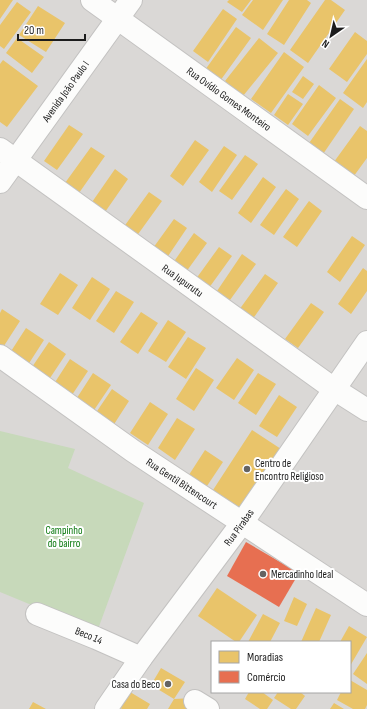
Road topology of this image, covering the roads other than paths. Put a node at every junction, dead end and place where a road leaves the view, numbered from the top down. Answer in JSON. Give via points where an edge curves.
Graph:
{"nodes":[{"id":1,"x":92,"y":0,"type":"edge"},
{"id":2,"x":131,"y":0,"type":"edge"},
{"id":3,"x":118,"y":18,"type":"junction"},
{"id":4,"x":8,"y":154,"type":"edge"},
{"id":5,"x":0,"y":182,"type":"edge"},
{"id":6,"x":367,"y":198,"type":"edge"},
{"id":7,"x":367,"y":342,"type":"edge"},
{"id":8,"x":0,"y":356,"type":"edge"},
{"id":9,"x":334,"y":389,"type":"junction"},
{"id":10,"x":367,"y":410,"type":"edge"},
{"id":11,"x":242,"y":523,"type":"junction"},
{"id":12,"x":367,"y":605,"type":"edge"},
{"id":13,"x":37,"y":614,"type":"dead end"},
{"id":14,"x":140,"y":658,"type":"junction"},
{"id":15,"x":106,"y":709,"type":"edge"}],
"edges":[{"from":1,"to":3,"type":"street","name":"Rua Ovídio Gomes Monteiro"},
{"from":2,"to":3,"type":"street","name":"Avenida João Paulo I"},
{"from":3,"to":4,"type":"street","name":"Avenida João Paulo I"},
{"from":3,"to":6,"type":"street","name":"Rua Ovídio Gomes Monteiro"},
{"from":4,"to":5,"type":"street","name":"Avenida João Paulo I"},
{"from":4,"to":9,"type":"street","name":"Rua Jupurutu"},
{"from":7,"to":9,"type":"street","name":"Rua Pirabas"},
{"from":8,"to":11,"type":"street","name":"Rua Gentil Bittencourt","via":[[133,451]]},
{"from":9,"to":10,"type":"street","name":"Rua Jupurutu"},
{"from":9,"to":11,"type":"street","name":"Rua Pirabas"},
{"from":11,"to":12,"type":"street","name":"Rua Gentil Bittencourt"},
{"from":11,"to":14,"type":"street","name":"Rua Pirabas"},
{"from":13,"to":14,"type":"street","name":"Beco 14"},
{"from":14,"to":15,"type":"street","name":"Rua Pirabas"}]}
